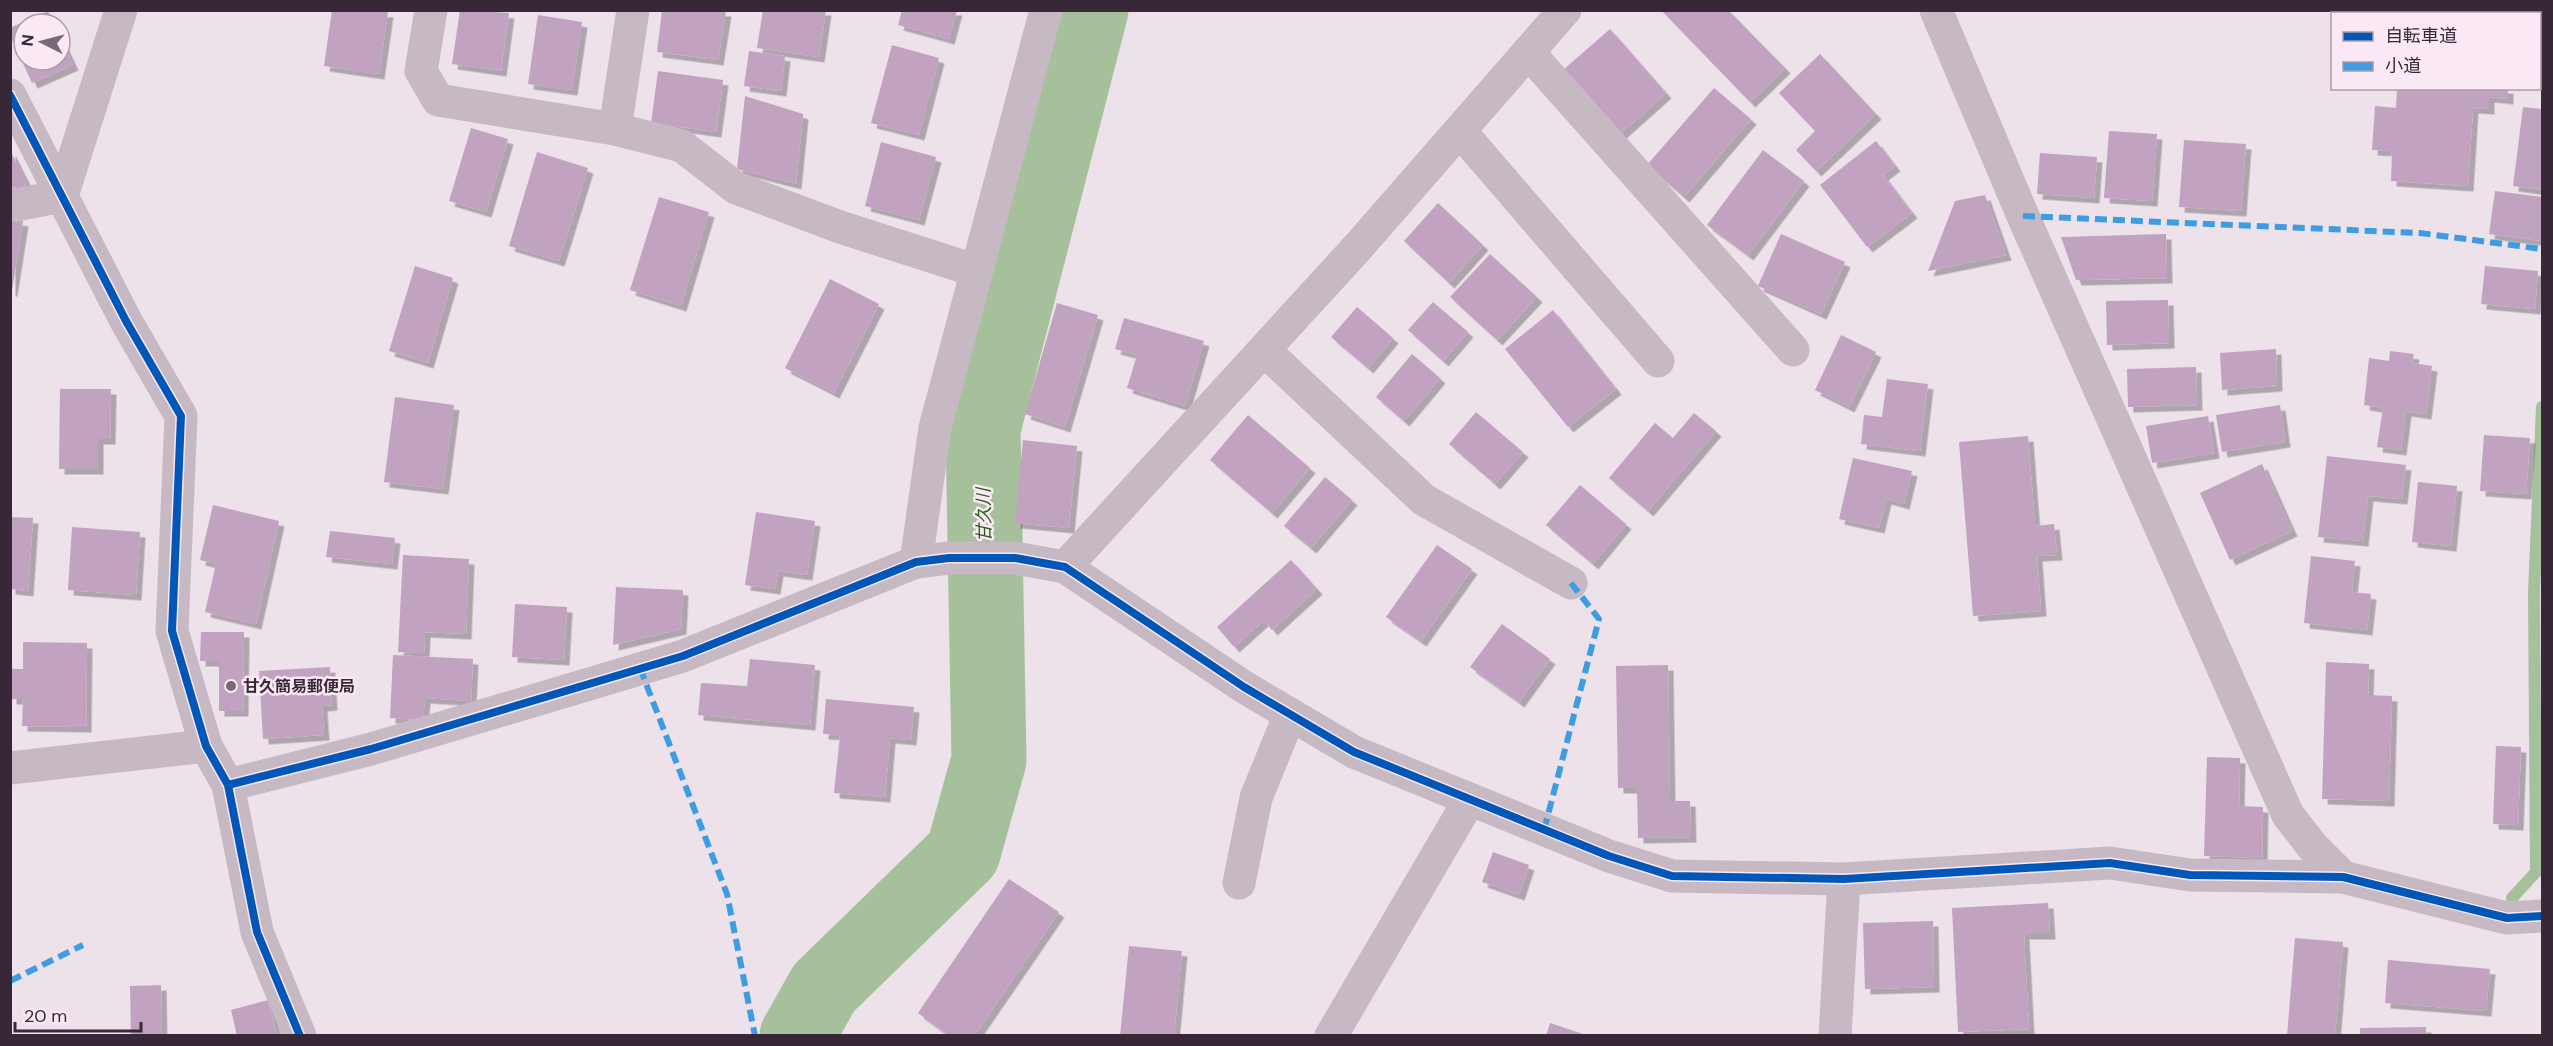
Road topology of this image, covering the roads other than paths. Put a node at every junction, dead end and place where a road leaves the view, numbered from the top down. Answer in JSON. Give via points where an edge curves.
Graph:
{"nodes":[{"id":1,"x":121,"y":10,"type":"edge"},
{"id":2,"x":431,"y":10,"type":"edge"},
{"id":3,"x":633,"y":10,"type":"edge"},
{"id":4,"x":1046,"y":10,"type":"edge"},
{"id":5,"x":1565,"y":10,"type":"edge"},
{"id":6,"x":1936,"y":10,"type":"edge"},
{"id":7,"x":1528,"y":52,"type":"junction"},
{"id":8,"x":10,"y":94,"type":"edge"},
{"id":9,"x":615,"y":129,"type":"junction"},
{"id":10,"x":1460,"y":131,"type":"junction"},
{"id":11,"x":62,"y":196,"type":"junction"},
{"id":12,"x":10,"y":203,"type":"edge"},
{"id":13,"x":977,"y":272,"type":"junction"},
{"id":14,"x":1264,"y":350,"type":"junction"},
{"id":15,"x":1793,"y":350,"type":"dead end"},
{"id":16,"x":1658,"y":361,"type":"dead end"},
{"id":17,"x":916,"y":562,"type":"junction"},
{"id":18,"x":1065,"y":567,"type":"junction"},
{"id":19,"x":1571,"y":583,"type":"dead end"},
{"id":20,"x":1290,"y":714,"type":"junction"},
{"id":21,"x":206,"y":746,"type":"junction"},
{"id":22,"x":10,"y":768,"type":"edge"},
{"id":23,"x":228,"y":785,"type":"junction"},
{"id":24,"x":1470,"y":799,"type":"junction"},
{"id":25,"x":2343,"y":877,"type":"junction"},
{"id":26,"x":1844,"y":879,"type":"junction"},
{"id":27,"x":1239,"y":883,"type":"dead end"},
{"id":28,"x":2542,"y":916,"type":"edge"},
{"id":29,"x":300,"y":1035,"type":"edge"},
{"id":30,"x":1330,"y":1035,"type":"edge"},
{"id":31,"x":1835,"y":1035,"type":"edge"}],
"edges":[{"from":1,"to":11,"type":"street"},
{"from":2,"to":9,"type":"street","via":[[421,71],[438,100]]},
{"from":3,"to":9,"type":"street"},
{"from":4,"to":13,"type":"street"},
{"from":5,"to":7,"type":"street"},
{"from":6,"to":25,"type":"street","via":[[2288,815]]},
{"from":7,"to":10,"type":"street"},
{"from":7,"to":15,"type":"street"},
{"from":8,"to":11,"type":"street"},
{"from":9,"to":13,"type":"street","via":[[682,146],[736,188]]},
{"from":10,"to":14,"type":"street"},
{"from":10,"to":16,"type":"street"},
{"from":11,"to":12,"type":"street"},
{"from":11,"to":21,"type":"street","via":[[126,321],[181,416],[172,631]]},
{"from":13,"to":17,"type":"street","via":[[935,428]]},
{"from":14,"to":18,"type":"street"},
{"from":14,"to":19,"type":"street","via":[[1424,500]]},
{"from":17,"to":18,"type":"street","via":[[1015,558]]},
{"from":17,"to":23,"type":"street","via":[[683,656],[371,749]]},
{"from":18,"to":20,"type":"street"},
{"from":20,"to":24,"type":"street","via":[[1354,752]]},
{"from":20,"to":27,"type":"street","via":[[1256,798]]},
{"from":21,"to":22,"type":"street"},
{"from":21,"to":23,"type":"street"},
{"from":23,"to":29,"type":"street","via":[[257,932]]},
{"from":24,"to":26,"type":"street","via":[[1610,856],[1672,876]]},
{"from":24,"to":30,"type":"street"},
{"from":25,"to":26,"type":"street","via":[[2190,876],[2110,863]]},
{"from":25,"to":28,"type":"street","via":[[2507,918]]},
{"from":26,"to":31,"type":"street"}]}
